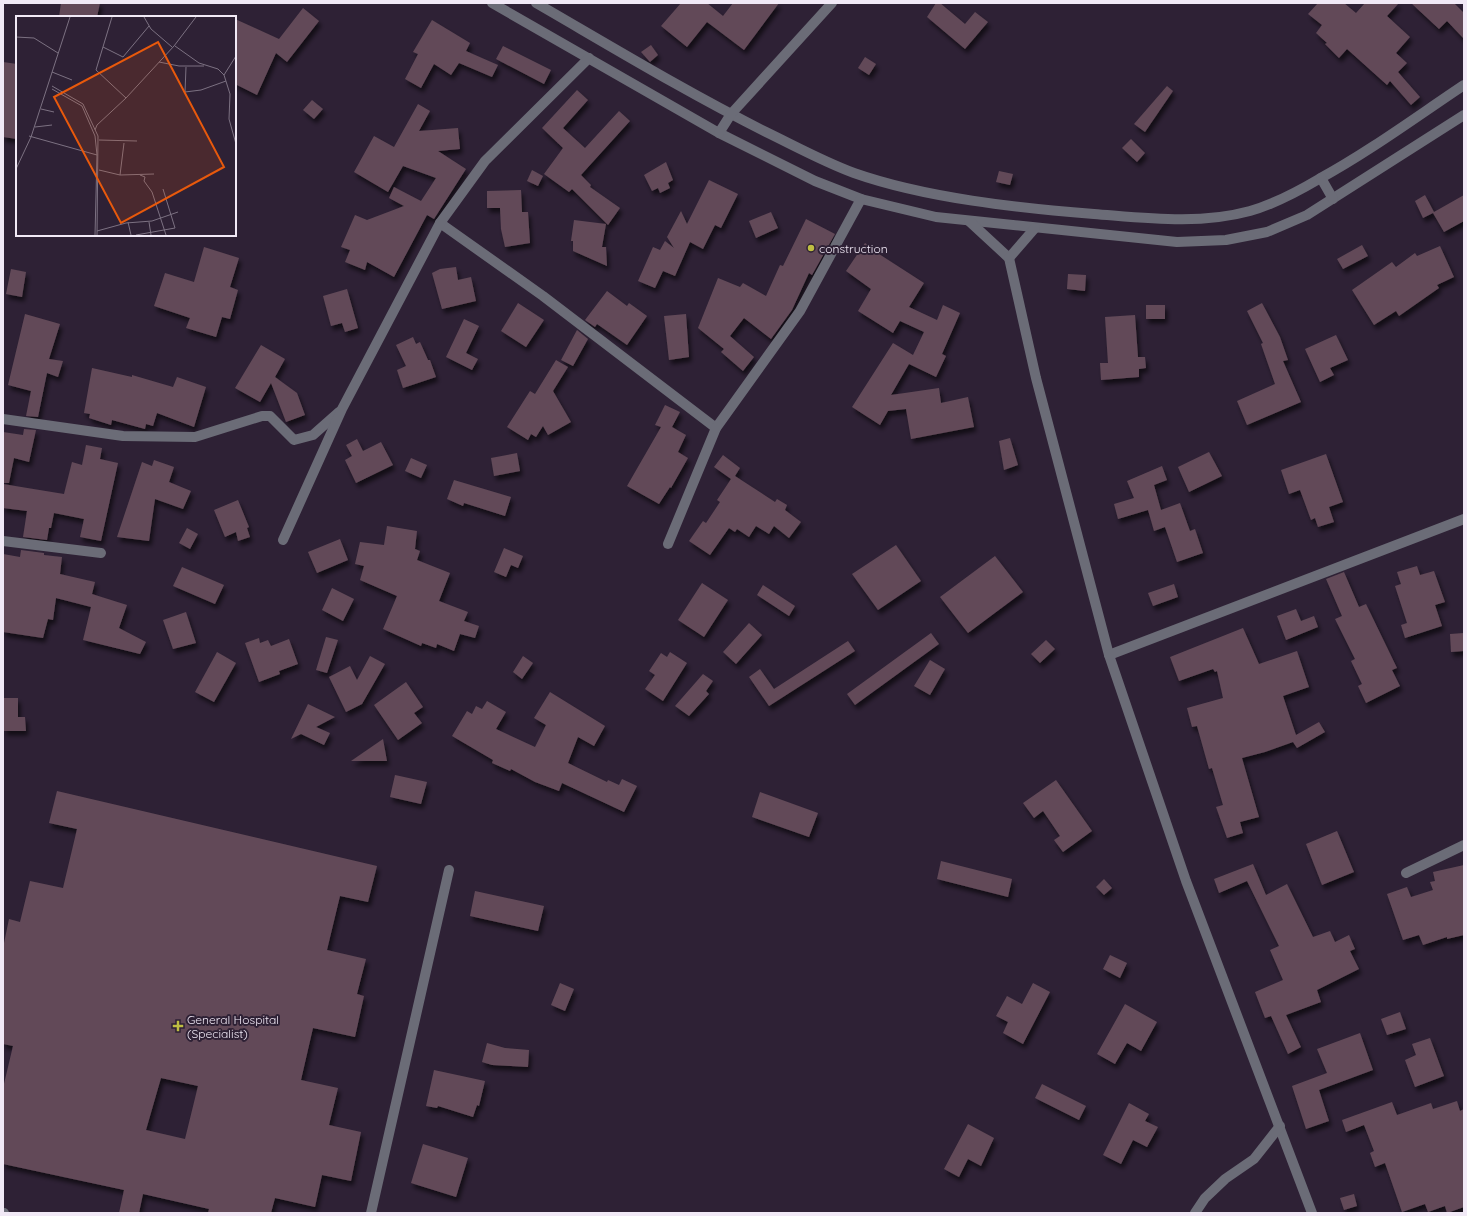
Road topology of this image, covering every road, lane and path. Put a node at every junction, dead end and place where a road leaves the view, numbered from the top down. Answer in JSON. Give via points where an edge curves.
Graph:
{"nodes":[{"id":1,"x":492,"y":3,"type":"edge"},
{"id":2,"x":536,"y":3,"type":"edge"},
{"id":3,"x":832,"y":3,"type":"edge"},
{"id":4,"x":589,"y":58,"type":"junction"},
{"id":5,"x":1464,"y":85,"type":"edge"},
{"id":6,"x":732,"y":114,"type":"junction"},
{"id":7,"x":1464,"y":115,"type":"edge"},
{"id":8,"x":719,"y":132,"type":"junction"},
{"id":9,"x":1321,"y":178,"type":"junction"},
{"id":10,"x":1333,"y":199,"type":"junction"},
{"id":11,"x":861,"y":200,"type":"junction"},
{"id":12,"x":969,"y":221,"type":"junction"},
{"id":13,"x":440,"y":223,"type":"junction"},
{"id":14,"x":1035,"y":228,"type":"junction"},
{"id":15,"x":1009,"y":258,"type":"junction"},
{"id":16,"x":342,"y":409,"type":"junction"},
{"id":17,"x":3,"y":419,"type":"edge"},
{"id":18,"x":716,"y":428,"type":"junction"},
{"id":19,"x":1464,"y":519,"type":"edge"},
{"id":20,"x":283,"y":540,"type":"dead end"},
{"id":21,"x":3,"y":541,"type":"edge"},
{"id":22,"x":668,"y":544,"type":"dead end"},
{"id":23,"x":101,"y":553,"type":"dead end"},
{"id":24,"x":1109,"y":655,"type":"junction"},
{"id":25,"x":1464,"y":846,"type":"edge"},
{"id":26,"x":448,"y":870,"type":"dead end"},
{"id":27,"x":1406,"y":873,"type":"dead end"},
{"id":28,"x":1280,"y":1126,"type":"junction"},
{"id":29,"x":370,"y":1213,"type":"edge"},
{"id":30,"x":1195,"y":1213,"type":"edge"},
{"id":31,"x":1312,"y":1213,"type":"edge"}],
"edges":[{"from":1,"to":4,"type":"street"},
{"from":2,"to":6,"type":"street"},
{"from":3,"to":6,"type":"street"},
{"from":4,"to":8,"type":"street"},
{"from":4,"to":13,"type":"street","via":[[485,161]]},
{"from":5,"to":9,"type":"street","via":[[1347,164]]},
{"from":6,"to":8,"type":"street"},
{"from":6,"to":9,"type":"street","via":[[820,159],[879,181],[966,199],[1051,210],[1177,220],[1202,219],[1250,211],[1288,197]]},
{"from":7,"to":10,"type":"street"},
{"from":8,"to":11,"type":"street","via":[[815,181]]},
{"from":9,"to":10,"type":"street"},
{"from":10,"to":14,"type":"street","via":[[1307,215],[1266,232],[1226,240],[1177,242]]},
{"from":11,"to":12,"type":"street","via":[[901,210]]},
{"from":11,"to":18,"type":"street","via":[[800,311]]},
{"from":12,"to":14,"type":"street"},
{"from":12,"to":15,"type":"street"},
{"from":13,"to":16,"type":"street"},
{"from":13,"to":18,"type":"street","via":[[543,296]]},
{"from":14,"to":15,"type":"street"},
{"from":15,"to":24,"type":"street","via":[[1036,378]]},
{"from":16,"to":17,"type":"street","via":[[313,435],[294,440],[270,416],[262,416],[195,437],[123,436]]},
{"from":16,"to":20,"type":"street"},
{"from":18,"to":22,"type":"street"},
{"from":19,"to":24,"type":"street"},
{"from":21,"to":23,"type":"street"},
{"from":24,"to":28,"type":"street","via":[[1186,881]]},
{"from":25,"to":27,"type":"street"},
{"from":26,"to":29,"type":"street"},
{"from":28,"to":30,"type":"street","via":[[1258,1155],[1225,1179],[1205,1198]]},
{"from":28,"to":31,"type":"street"}]}
